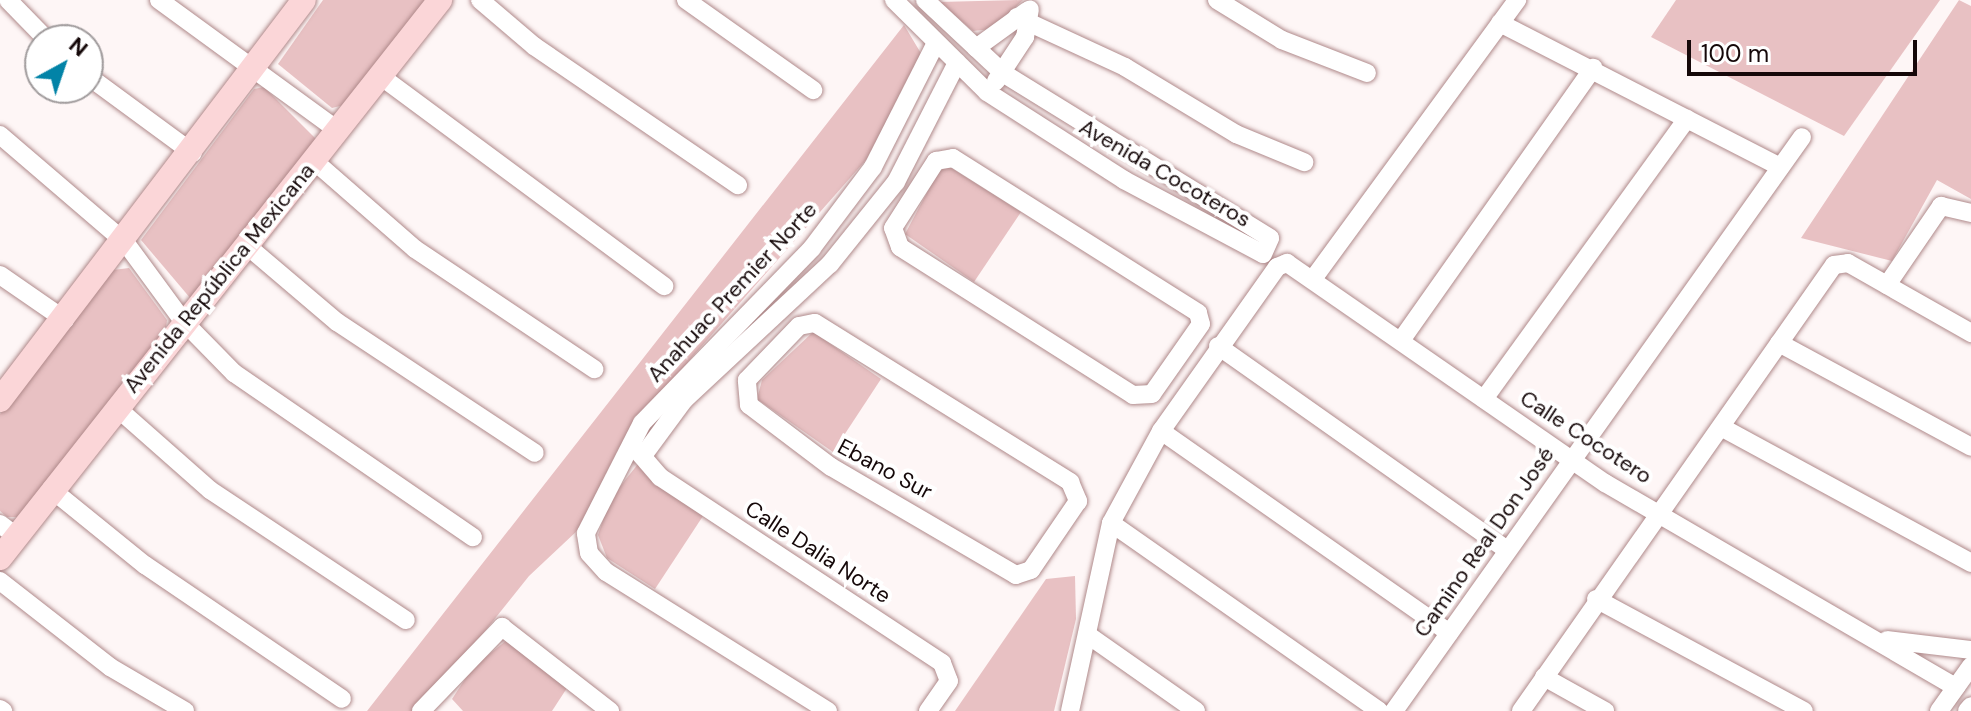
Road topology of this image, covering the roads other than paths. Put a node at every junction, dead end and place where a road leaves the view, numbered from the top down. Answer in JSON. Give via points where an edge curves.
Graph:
{"nodes":[{"id":1,"x":8,"y":0,"type":"edge"},
{"id":2,"x":159,"y":0,"type":"edge"},
{"id":3,"x":304,"y":0,"type":"edge"},
{"id":4,"x":440,"y":0,"type":"edge"},
{"id":5,"x":480,"y":0,"type":"edge"},
{"id":6,"x":686,"y":0,"type":"edge"},
{"id":7,"x":894,"y":0,"type":"edge"},
{"id":8,"x":925,"y":0,"type":"edge"},
{"id":9,"x":1217,"y":0,"type":"edge"},
{"id":10,"x":1517,"y":0,"type":"edge"},
{"id":11,"x":913,"y":7,"type":"edge"},
{"id":12,"x":1028,"y":13,"type":"edge"},
{"id":13,"x":1500,"y":23,"type":"junction"},
{"id":14,"x":31,"y":24,"type":"edge"},
{"id":15,"x":936,"y":43,"type":"junction"},
{"id":16,"x":976,"y":48,"type":"junction"},
{"id":17,"x":957,"y":63,"type":"junction"},
{"id":18,"x":257,"y":68,"type":"junction"},
{"id":19,"x":1593,"y":68,"type":"junction"},
{"id":20,"x":1003,"y":73,"type":"junction"},
{"id":21,"x":1367,"y":73,"type":"dead end"},
{"id":22,"x":379,"y":75,"type":"junction"},
{"id":23,"x":104,"y":88,"type":"edge"},
{"id":24,"x":813,"y":90,"type":"dead end"},
{"id":25,"x":987,"y":92,"type":"junction"},
{"id":26,"x":1687,"y":119,"type":"junction"},
{"id":27,"x":337,"y":130,"type":"junction"},
{"id":28,"x":0,"y":135,"type":"edge"},
{"id":29,"x":1802,"y":137,"type":"dead end"},
{"id":30,"x":193,"y":153,"type":"junction"},
{"id":31,"x":313,"y":160,"type":"junction"},
{"id":32,"x":1304,"y":162,"type":"dead end"},
{"id":33,"x":873,"y":167,"type":"junction"},
{"id":34,"x":1780,"y":167,"type":"junction"},
{"id":35,"x":896,"y":182,"type":"junction"},
{"id":36,"x":738,"y":185,"type":"dead end"},
{"id":37,"x":913,"y":195,"type":"junction"},
{"id":38,"x":1971,"y":213,"type":"edge"},
{"id":39,"x":125,"y":242,"type":"junction"},
{"id":40,"x":245,"y":244,"type":"junction"},
{"id":41,"x":0,"y":275,"type":"edge"},
{"id":42,"x":1313,"y":279,"type":"junction"},
{"id":43,"x":1887,"y":285,"type":"junction"},
{"id":44,"x":664,"y":286,"type":"dead end"},
{"id":45,"x":65,"y":320,"type":"junction"},
{"id":46,"x":183,"y":321,"type":"junction"},
{"id":47,"x":739,"y":323,"type":"junction"},
{"id":48,"x":1971,"y":333,"type":"edge"},
{"id":49,"x":757,"y":338,"type":"junction"},
{"id":50,"x":1402,"y":339,"type":"junction"},
{"id":51,"x":1779,"y":343,"type":"junction"},
{"id":52,"x":1218,"y":346,"type":"junction"},
{"id":53,"x":774,"y":351,"type":"junction"},
{"id":54,"x":594,"y":369,"type":"dead end"},
{"id":55,"x":679,"y":395,"type":"junction"},
{"id":56,"x":1484,"y":399,"type":"junction"},
{"id":57,"x":0,"y":400,"type":"edge"},
{"id":58,"x":116,"y":407,"type":"junction"},
{"id":59,"x":1721,"y":427,"type":"junction"},
{"id":60,"x":1161,"y":431,"type":"junction"},
{"id":61,"x":1971,"y":447,"type":"edge"},
{"id":62,"x":636,"y":448,"type":"junction"},
{"id":63,"x":535,"y":453,"type":"dead end"},
{"id":64,"x":1571,"y":459,"type":"junction"},
{"id":65,"x":51,"y":489,"type":"junction"},
{"id":66,"x":1658,"y":511,"type":"junction"},
{"id":67,"x":1111,"y":523,"type":"junction"},
{"id":68,"x":8,"y":530,"type":"edge"},
{"id":69,"x":473,"y":537,"type":"dead end"},
{"id":70,"x":1507,"y":550,"type":"junction"},
{"id":71,"x":0,"y":558,"type":"edge"},
{"id":72,"x":1971,"y":563,"type":"edge"},
{"id":73,"x":0,"y":581,"type":"edge"},
{"id":74,"x":1596,"y":599,"type":"junction"},
{"id":75,"x":406,"y":620,"type":"dead end"},
{"id":76,"x":1449,"y":633,"type":"junction"},
{"id":77,"x":1088,"y":635,"type":"junction"},
{"id":78,"x":1880,"y":639,"type":"junction"},
{"id":79,"x":1971,"y":650,"type":"edge"},
{"id":80,"x":1971,"y":666,"type":"edge"},
{"id":81,"x":1544,"y":677,"type":"junction"},
{"id":82,"x":1956,"y":687,"type":"junction"},
{"id":83,"x":342,"y":699,"type":"dead end"},
{"id":84,"x":1971,"y":706,"type":"edge"},
{"id":85,"x":431,"y":708,"type":"edge"},
{"id":86,"x":185,"y":711,"type":"edge"},
{"id":87,"x":610,"y":711,"type":"edge"},
{"id":88,"x":828,"y":711,"type":"edge"},
{"id":89,"x":928,"y":711,"type":"edge"},
{"id":90,"x":1070,"y":711,"type":"edge"},
{"id":91,"x":1196,"y":711,"type":"edge"},
{"id":92,"x":1379,"y":711,"type":"edge"},
{"id":93,"x":1394,"y":711,"type":"edge"},
{"id":94,"x":1521,"y":711,"type":"edge"},
{"id":95,"x":1605,"y":711,"type":"edge"},
{"id":96,"x":1804,"y":711,"type":"edge"},
{"id":97,"x":1939,"y":711,"type":"edge"},
{"id":98,"x":1967,"y":711,"type":"edge"}],
"edges":[{"from":1,"to":14,"type":"street"},
{"from":2,"to":18,"type":"street"},
{"from":3,"to":18,"type":"main road"},
{"from":4,"to":22,"type":"main road","name":"Avenida República Mexicana"},
{"from":5,"to":36,"type":"street","via":[[534,46]]},
{"from":6,"to":24,"type":"street"},
{"from":7,"to":11,"type":"street","name":"Avenida Cocoteros"},
{"from":8,"to":16,"type":"street","name":"Avenida Cocoteros"},
{"from":9,"to":21,"type":"street","via":[[1282,40]]},
{"from":10,"to":13,"type":"street"},
{"from":11,"to":15,"type":"street","name":"Avenida Cocoteros"},
{"from":12,"to":16,"type":"street"},
{"from":12,"to":20,"type":"street"},
{"from":12,"to":32,"type":"street","via":[[1236,134]]},
{"from":13,"to":19,"type":"street"},
{"from":13,"to":42,"type":"street"},
{"from":15,"to":17,"type":"street","name":"Avenida Cocoteros"},
{"from":15,"to":33,"type":"street","name":"Anahuac Premier Norte"},
{"from":16,"to":20,"type":"street","name":"Avenida Cocoteros"},
{"from":17,"to":25,"type":"street","name":"Avenida Cocoteros"},
{"from":17,"to":35,"type":"street","name":"Anahuac Premier Norte"},
{"from":18,"to":27,"type":"street"},
{"from":18,"to":30,"type":"main road"},
{"from":19,"to":26,"type":"street"},
{"from":19,"to":50,"type":"street"},
{"from":20,"to":25,"type":"street"},
{"from":20,"to":25,"type":"street","name":"Avenida Cocoteros","via":[[1270,238],[1263,254],[1124,180]]},
{"from":22,"to":27,"type":"main road","name":"Avenida República Mexicana"},
{"from":22,"to":44,"type":"street"},
{"from":23,"to":30,"type":"street"},
{"from":26,"to":34,"type":"street"},
{"from":26,"to":56,"type":"street"},
{"from":27,"to":31,"type":"main road","name":"Avenida República Mexicana"},
{"from":28,"to":39,"type":"street"},
{"from":29,"to":34,"type":"street","name":"Camino Real Don José"},
{"from":30,"to":39,"type":"main road"},
{"from":31,"to":40,"type":"main road","name":"Avenida República Mexicana"},
{"from":31,"to":54,"type":"street","via":[[402,239]]},
{"from":33,"to":35,"type":"street"},
{"from":33,"to":47,"type":"street","name":"Anahuac Premier Norte","via":[[812,248]]},
{"from":34,"to":64,"type":"street","name":"Camino Real Don José"},
{"from":35,"to":37,"type":"street"},
{"from":35,"to":49,"type":"street","name":"Anahuac Premier Norte"},
{"from":37,"to":37,"type":"street","via":[[936,161],[953,158],[1191,306],[1201,324],[1152,394],[1133,395],[900,247],[893,228]]},
{"from":38,"to":43,"type":"street","via":[[1941,206]]},
{"from":39,"to":45,"type":"main road"},
{"from":39,"to":46,"type":"street"},
{"from":40,"to":46,"type":"main road","name":"Avenida República Mexicana"},
{"from":40,"to":63,"type":"street","via":[[337,322]]},
{"from":41,"to":45,"type":"street"},
{"from":42,"to":50,"type":"street","name":"Calle Cocotero"},
{"from":42,"to":52,"type":"street","name":"Calle Cocotero","via":[[1287,263],[1277,267]]},
{"from":43,"to":48,"type":"street"},
{"from":43,"to":51,"type":"street","via":[[1848,263],[1834,265]]},
{"from":45,"to":57,"type":"main road"},
{"from":46,"to":58,"type":"main road","name":"Avenida República Mexicana"},
{"from":46,"to":69,"type":"street","via":[[261,395]]},
{"from":47,"to":49,"type":"street"},
{"from":47,"to":55,"type":"street","name":"Anahuac Premier Norte"},
{"from":49,"to":53,"type":"street"},
{"from":49,"to":55,"type":"street","name":"Anahuac Premier Norte"},
{"from":50,"to":56,"type":"street","name":"Calle Cocotero"},
{"from":51,"to":59,"type":"street"},
{"from":51,"to":61,"type":"street"},
{"from":52,"to":60,"type":"street"},
{"from":52,"to":70,"type":"street"},
{"from":53,"to":53,"type":"street","name":"Ebano Sur","via":[[799,326],[815,323],[1070,482],[1078,501],[1031,570],[1016,575],[800,448],[749,405],[743,389]]},
{"from":55,"to":62,"type":"street","name":"Anahuac Premier Norte"},
{"from":56,"to":64,"type":"street","name":"Calle Cocotero"},
{"from":58,"to":65,"type":"main road","name":"Avenida República Mexicana"},
{"from":58,"to":75,"type":"street","via":[[210,490]]},
{"from":59,"to":66,"type":"street"},
{"from":59,"to":72,"type":"street"},
{"from":60,"to":67,"type":"street"},
{"from":60,"to":76,"type":"street"},
{"from":62,"to":88,"type":"street","name":"Anahuac Premier Norte","via":[[586,533],[595,562]]},
{"from":62,"to":89,"type":"street","name":"Calle Dalia Norte","via":[[660,477],[942,663],[949,681]]},
{"from":64,"to":66,"type":"street","name":"Calle Cocotero"},
{"from":64,"to":70,"type":"street","name":"Camino Real Don José"},
{"from":65,"to":68,"type":"main road","name":"Avenida República Mexicana"},
{"from":65,"to":83,"type":"street","via":[[145,565]]},
{"from":66,"to":74,"type":"street"},
{"from":66,"to":78,"type":"street","name":"Calle Cocotero"},
{"from":67,"to":77,"type":"street"},
{"from":67,"to":92,"type":"street"},
{"from":68,"to":71,"type":"main road","name":"Avenida República Mexicana"},
{"from":70,"to":76,"type":"street","name":"Camino Real Don José"},
{"from":73,"to":86,"type":"street","via":[[110,667]]},
{"from":74,"to":81,"type":"street"},
{"from":74,"to":96,"type":"street"},
{"from":76,"to":93,"type":"street","name":"Camino Real Don José"},
{"from":77,"to":90,"type":"street"},
{"from":77,"to":91,"type":"street"},
{"from":78,"to":79,"type":"street","name":"Calle Cocotero"},
{"from":78,"to":82,"type":"street","name":"Calle Cocotero"},
{"from":80,"to":82,"type":"street"},
{"from":81,"to":94,"type":"street"},
{"from":81,"to":95,"type":"street"},
{"from":82,"to":97,"type":"street"},
{"from":84,"to":98,"type":"street"},
{"from":85,"to":87,"type":"street","via":[[502,627]]}]}
